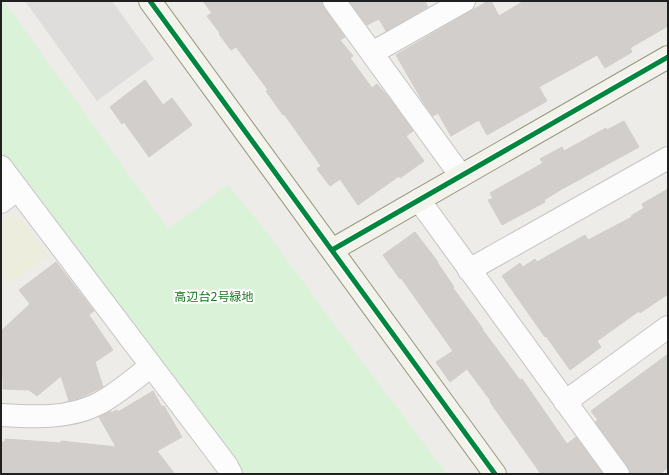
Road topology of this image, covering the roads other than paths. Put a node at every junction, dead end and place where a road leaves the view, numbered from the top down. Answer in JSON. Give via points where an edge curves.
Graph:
{"nodes":[{"id":1,"x":150,"y":1,"type":"edge"},
{"id":2,"x":334,"y":1,"type":"edge"},
{"id":3,"x":464,"y":1,"type":"edge"},
{"id":4,"x":372,"y":53,"type":"junction"},
{"id":5,"x":668,"y":57,"type":"edge"},
{"id":6,"x":668,"y":158,"type":"edge"},
{"id":7,"x":1,"y":168,"type":"edge"},
{"id":8,"x":461,"y":176,"type":"junction"},
{"id":9,"x":9,"y":196,"type":"edge"},
{"id":10,"x":419,"y":200,"type":"junction"},
{"id":11,"x":332,"y":250,"type":"junction"},
{"id":12,"x":469,"y":270,"type":"junction"},
{"id":13,"x":668,"y":327,"type":"edge"},
{"id":14,"x":151,"y":366,"type":"junction"},
{"id":15,"x":565,"y":402,"type":"junction"},
{"id":16,"x":1,"y":414,"type":"edge"},
{"id":17,"x":231,"y":474,"type":"edge"},
{"id":18,"x":496,"y":474,"type":"edge"},
{"id":19,"x":618,"y":474,"type":"edge"}],
"edges":[{"from":1,"to":11,"type":"street"},
{"from":2,"to":4,"type":"street"},
{"from":3,"to":4,"type":"street"},
{"from":4,"to":8,"type":"street"},
{"from":5,"to":8,"type":"street"},
{"from":6,"to":12,"type":"street"},
{"from":7,"to":9,"type":"street"},
{"from":8,"to":10,"type":"street"},
{"from":9,"to":14,"type":"street"},
{"from":10,"to":11,"type":"street"},
{"from":10,"to":12,"type":"street"},
{"from":11,"to":18,"type":"street"},
{"from":12,"to":15,"type":"street"},
{"from":13,"to":15,"type":"street"},
{"from":14,"to":16,"type":"street","via":[[113,395],[83,410],[53,416]]},
{"from":14,"to":17,"type":"street"},
{"from":15,"to":19,"type":"street"}]}
